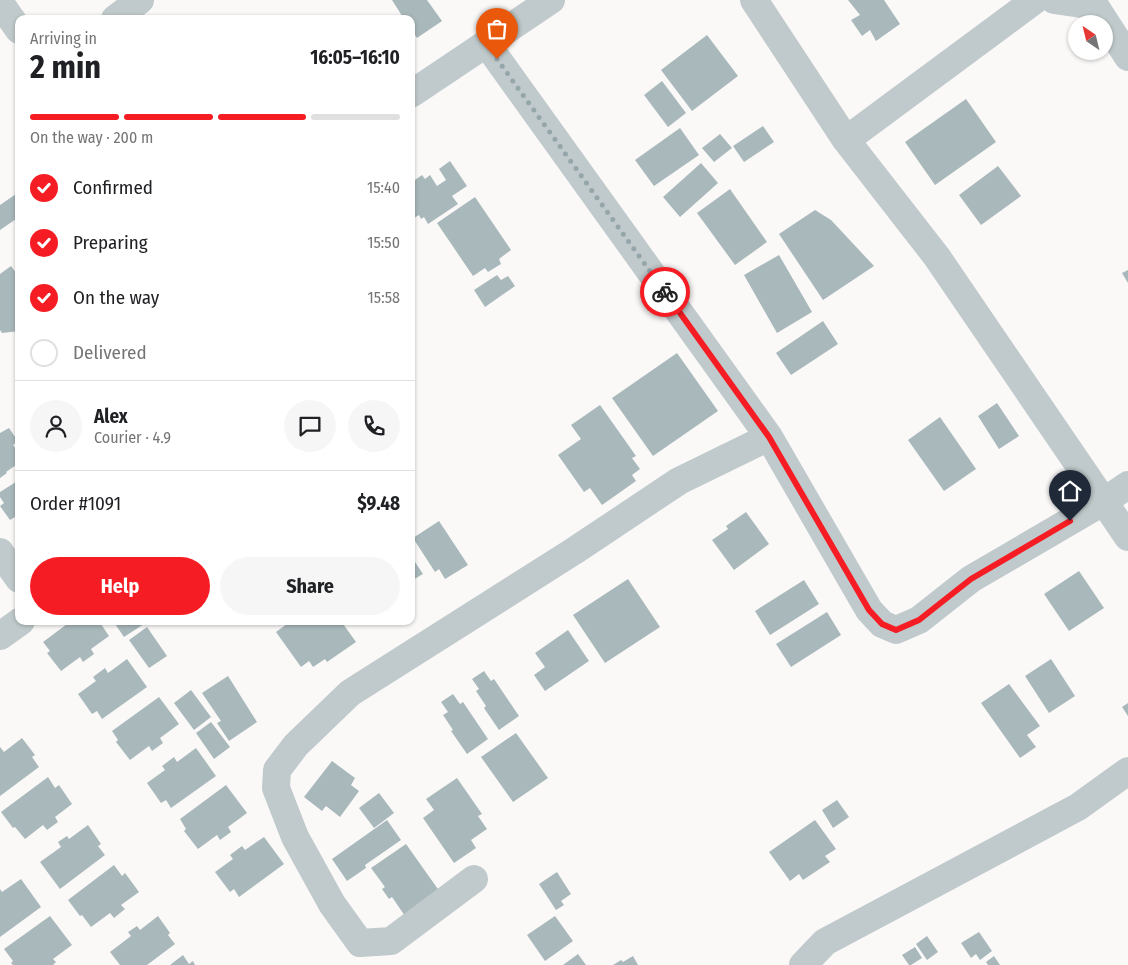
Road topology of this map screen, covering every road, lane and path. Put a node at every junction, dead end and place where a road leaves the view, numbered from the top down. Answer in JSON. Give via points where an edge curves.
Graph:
{"nodes":[{"id":1,"x":140,"y":0,"type":"edge"},
{"id":2,"x":551,"y":0,"type":"edge"},
{"id":3,"x":754,"y":0,"type":"edge"},
{"id":4,"x":1035,"y":0,"type":"edge"},
{"id":5,"x":1054,"y":0,"type":"edge"},
{"id":6,"x":0,"y":3,"type":"edge"},
{"id":7,"x":120,"y":15,"type":"edge"},
{"id":8,"x":15,"y":24,"type":"edge"},
{"id":9,"x":486,"y":43,"type":"junction"},
{"id":10,"x":1128,"y":57,"type":"edge"},
{"id":11,"x":415,"y":91,"type":"edge"},
{"id":12,"x":846,"y":140,"type":"junction"},
{"id":13,"x":769,"y":437,"type":"junction"},
{"id":14,"x":1128,"y":485,"type":"edge"},
{"id":15,"x":1103,"y":502,"type":"junction"},
{"id":16,"x":1128,"y":537,"type":"edge"},
{"id":17,"x":0,"y":552,"type":"edge"},
{"id":18,"x":15,"y":573,"type":"edge"},
{"id":19,"x":15,"y":625,"type":"edge"},
{"id":20,"x":0,"y":636,"type":"edge"},
{"id":21,"x":1128,"y":771,"type":"edge"},
{"id":22,"x":474,"y":879,"type":"dead end"},
{"id":23,"x":803,"y":965,"type":"edge"}],
"edges":[{"from":1,"to":7,"type":"street"},
{"from":2,"to":9,"type":"street"},
{"from":3,"to":12,"type":"street"},
{"from":4,"to":12,"type":"street"},
{"from":5,"to":10,"type":"street","via":[[1095,6]]},
{"from":6,"to":8,"type":"street"},
{"from":9,"to":11,"type":"street"},
{"from":9,"to":13,"type":"street"},
{"from":12,"to":15,"type":"street","via":[[937,257]]},
{"from":13,"to":15,"type":"street","via":[[869,610],[882,624],[896,630],[919,620],[971,579]]},
{"from":13,"to":22,"type":"street","via":[[679,481],[350,693],[296,745],[277,770],[276,788],[295,838],[332,904],[360,942],[391,941]]},
{"from":14,"to":15,"type":"street"},
{"from":15,"to":16,"type":"street"},
{"from":17,"to":18,"type":"street"},
{"from":19,"to":20,"type":"street"},
{"from":21,"to":23,"type":"street","via":[[1078,807],[825,942]]}]}
